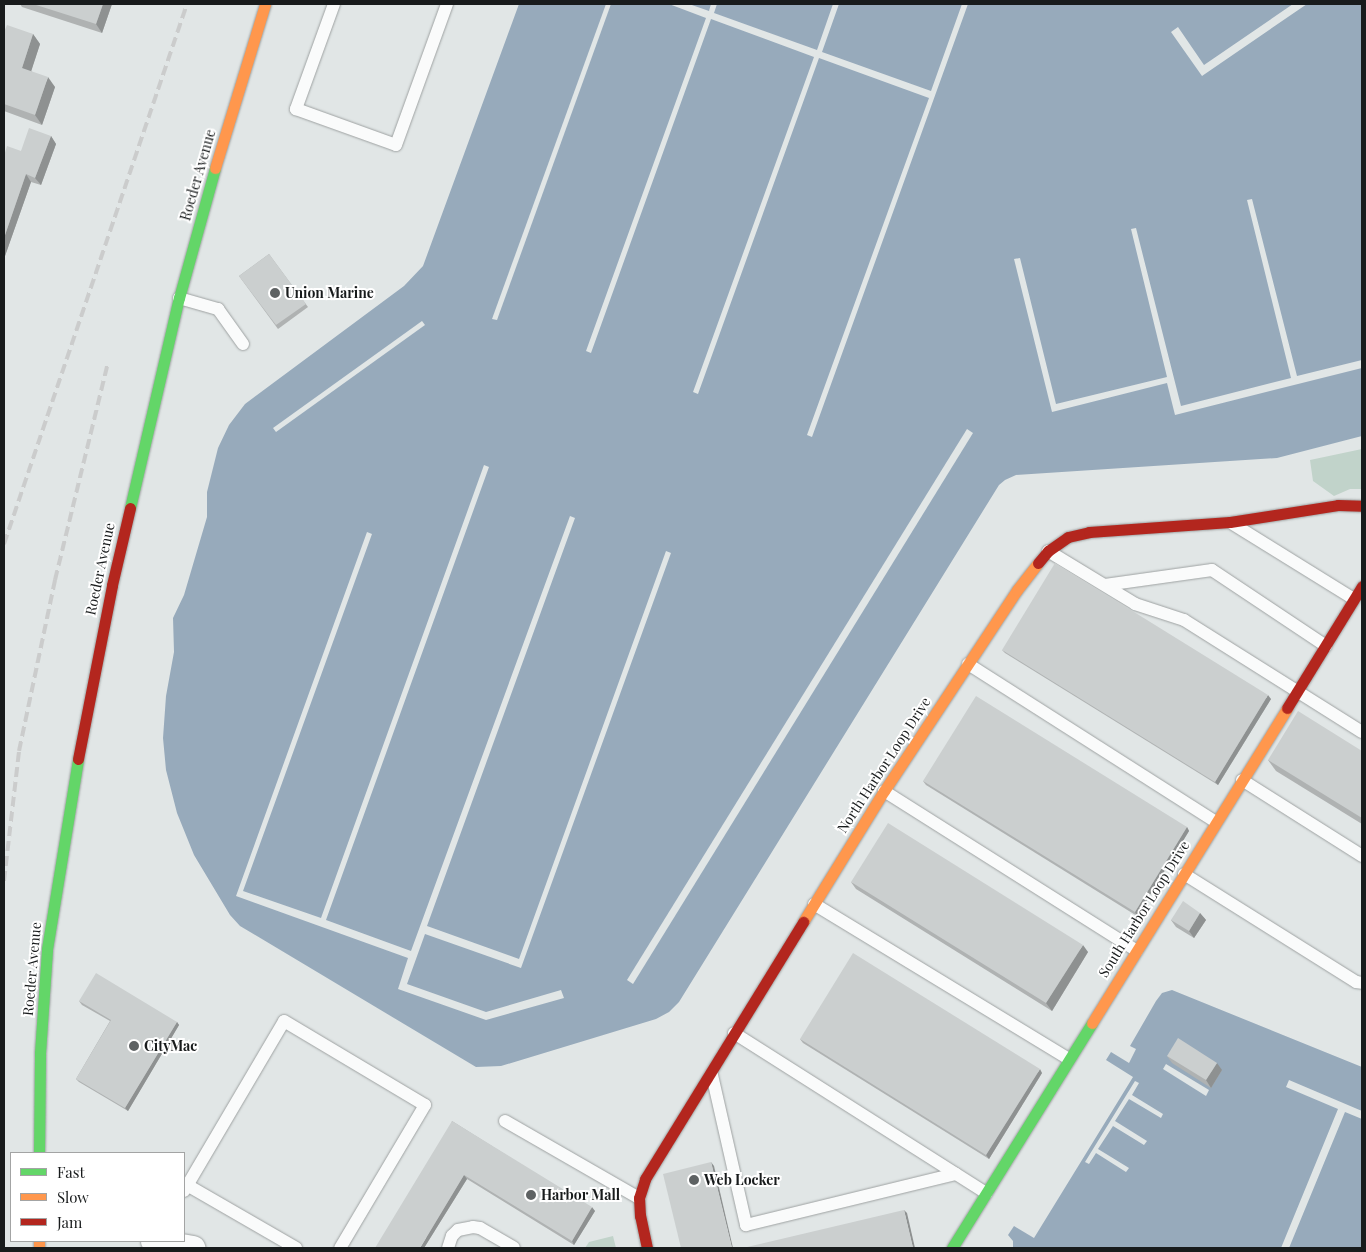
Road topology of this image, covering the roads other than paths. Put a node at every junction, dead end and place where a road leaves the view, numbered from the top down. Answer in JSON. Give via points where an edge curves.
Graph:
{"nodes":[{"id":1,"x":265,"y":4,"type":"edge"},
{"id":2,"x":334,"y":4,"type":"edge"},
{"id":3,"x":447,"y":4,"type":"edge"},
{"id":4,"x":179,"y":298,"type":"junction"},
{"id":5,"x":243,"y":344,"type":"dead end"},
{"id":6,"x":1362,"y":506,"type":"edge"},
{"id":7,"x":1230,"y":522,"type":"junction"},
{"id":8,"x":1048,"y":551,"type":"junction"},
{"id":9,"x":1105,"y":585,"type":"junction"},
{"id":10,"x":1362,"y":586,"type":"edge"},
{"id":11,"x":1354,"y":599,"type":"junction"},
{"id":12,"x":1326,"y":646,"type":"junction"},
{"id":13,"x":968,"y":664,"type":"junction"},
{"id":14,"x":1297,"y":692,"type":"junction"},
{"id":15,"x":1362,"y":732,"type":"edge"},
{"id":16,"x":1242,"y":780,"type":"junction"},
{"id":17,"x":884,"y":791,"type":"junction"},
{"id":18,"x":1216,"y":822,"type":"junction"},
{"id":19,"x":1362,"y":856,"type":"edge"},
{"id":20,"x":1184,"y":874,"type":"junction"},
{"id":21,"x":814,"y":904,"type":"junction"},
{"id":22,"x":1136,"y":951,"type":"junction"},
{"id":23,"x":1362,"y":984,"type":"edge"},
{"id":24,"x":734,"y":1033,"type":"junction"},
{"id":25,"x":1069,"y":1059,"type":"junction"},
{"id":26,"x":711,"y":1070,"type":"junction"},
{"id":27,"x":506,"y":1121,"type":"dead end"},
{"id":28,"x":39,"y":1152,"type":"edge"},
{"id":29,"x":956,"y":1174,"type":"junction"},
{"id":30,"x":186,"y":1188,"type":"edge"},
{"id":31,"x":986,"y":1193,"type":"junction"},
{"id":32,"x":639,"y":1198,"type":"junction"},
{"id":33,"x":160,"y":1242,"type":"edge"},
{"id":34,"x":193,"y":1248,"type":"edge"},
{"id":35,"x":296,"y":1248,"type":"edge"},
{"id":36,"x":340,"y":1248,"type":"edge"},
{"id":37,"x":448,"y":1248,"type":"edge"},
{"id":38,"x":514,"y":1248,"type":"edge"},
{"id":39,"x":647,"y":1248,"type":"edge"},
{"id":40,"x":952,"y":1248,"type":"edge"}],
"edges":[{"from":1,"to":4,"type":"street","name":"Roeder Avenue","via":[[206,196]]},
{"from":2,"to":3,"type":"lane","via":[[296,109],[396,145]]},
{"from":4,"to":5,"type":"lane","via":[[218,308]]},
{"from":4,"to":28,"type":"street","name":"Roeder Avenue","via":[[112,585],[85,718],[54,902],[43,995]]},
{"from":6,"to":7,"type":"street","name":"North Harbor Loop Drive","via":[[1321,507]]},
{"from":7,"to":8,"type":"street","name":"North Harbor Loop Drive","via":[[1089,532],[1068,537]]},
{"from":7,"to":11,"type":"lane"},
{"from":8,"to":9,"type":"lane"},
{"from":8,"to":13,"type":"street","name":"North Harbor Loop Drive","via":[[1017,590]]},
{"from":9,"to":12,"type":"lane","via":[[1212,570]]},
{"from":9,"to":14,"type":"lane","via":[[1135,604],[1184,620]]},
{"from":10,"to":11,"type":"street","name":"South Harbor Loop Drive"},
{"from":11,"to":12,"type":"street","name":"South Harbor Loop Drive"},
{"from":12,"to":14,"type":"street","name":"South Harbor Loop Drive"},
{"from":13,"to":17,"type":"street","name":"North Harbor Loop Drive"},
{"from":13,"to":18,"type":"lane"},
{"from":14,"to":15,"type":"lane"},
{"from":14,"to":16,"type":"street","name":"South Harbor Loop Drive"},
{"from":16,"to":18,"type":"street","name":"South Harbor Loop Drive"},
{"from":16,"to":19,"type":"lane"},
{"from":17,"to":21,"type":"street","name":"North Harbor Loop Drive"},
{"from":17,"to":22,"type":"lane"},
{"from":18,"to":20,"type":"street","name":"South Harbor Loop Drive"},
{"from":20,"to":22,"type":"street","name":"South Harbor Loop Drive"},
{"from":20,"to":23,"type":"lane"},
{"from":21,"to":24,"type":"street","name":"North Harbor Loop Drive"},
{"from":21,"to":25,"type":"lane"},
{"from":22,"to":25,"type":"street","name":"South Harbor Loop Drive"},
{"from":24,"to":26,"type":"street","name":"North Harbor Loop Drive"},
{"from":24,"to":29,"type":"lane"},
{"from":25,"to":31,"type":"street","name":"South Harbor Loop Drive"},
{"from":26,"to":29,"type":"lane","via":[[746,1225]]},
{"from":26,"to":32,"type":"street","name":"North Harbor Loop Drive","via":[[652,1166]]},
{"from":27,"to":32,"type":"lane"},
{"from":29,"to":31,"type":"lane"},
{"from":30,"to":35,"type":"lane"},
{"from":30,"to":36,"type":"lane","via":[[284,1021],[425,1105]]},
{"from":31,"to":40,"type":"street","name":"South Harbor Loop Drive"},
{"from":32,"to":39,"type":"street","name":"North Harbor Loop Drive"},
{"from":33,"to":34,"type":"street"},
{"from":37,"to":38,"type":"lane","via":[[458,1230],[472,1226]]}]}
